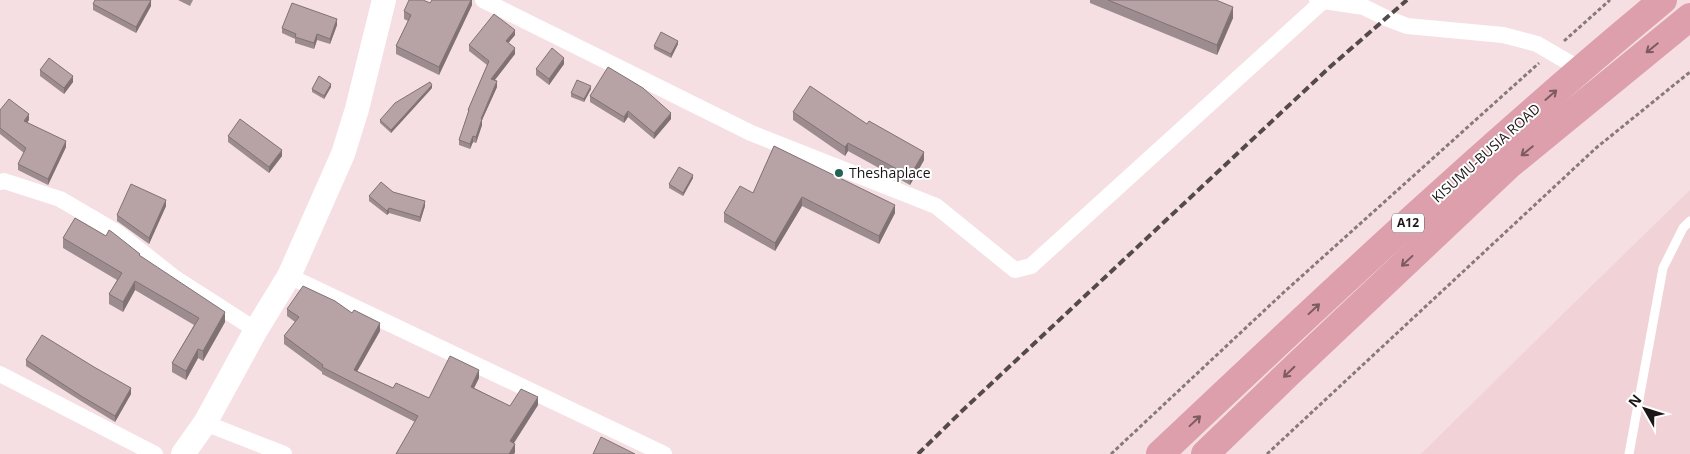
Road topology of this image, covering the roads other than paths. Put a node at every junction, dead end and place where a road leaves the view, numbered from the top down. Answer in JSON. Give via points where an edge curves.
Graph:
{"nodes":[{"id":1,"x":384,"y":0,"type":"edge"},
{"id":2,"x":483,"y":0,"type":"edge"},
{"id":3,"x":1663,"y":0,"type":"edge"},
{"id":4,"x":1320,"y":1,"type":"edge"},
{"id":5,"x":1348,"y":2,"type":"edge"},
{"id":6,"x":1690,"y":17,"type":"edge"},
{"id":7,"x":1580,"y":69,"type":"junction"},
{"id":8,"x":0,"y":182,"type":"edge"},
{"id":9,"x":1690,"y":221,"type":"edge"},
{"id":10,"x":289,"y":276,"type":"junction"},
{"id":11,"x":256,"y":330,"type":"junction"},
{"id":12,"x":0,"y":374,"type":"edge"},
{"id":13,"x":205,"y":423,"type":"junction"},
{"id":14,"x":155,"y":454,"type":"edge"},
{"id":15,"x":183,"y":454,"type":"edge"},
{"id":16,"x":284,"y":454,"type":"edge"},
{"id":17,"x":664,"y":454,"type":"edge"},
{"id":18,"x":1160,"y":454,"type":"edge"},
{"id":19,"x":1205,"y":454,"type":"edge"},
{"id":20,"x":1629,"y":454,"type":"edge"}],
"edges":[{"from":1,"to":10,"type":"main road","via":[[343,154]]},
{"from":2,"to":4,"type":"street","via":[[751,133],[936,206],[1015,270],[1031,266]]},
{"from":3,"to":7,"type":"highway","name":"KISUMU-BUSIA ROAD","number":"A12"},
{"from":4,"to":5,"type":"street"},
{"from":5,"to":7,"type":"street","via":[[1407,26],[1503,34],[1537,44]]},
{"from":6,"to":19,"type":"highway","name":"KISUMU-BUSIA ROAD","number":"A12","one_way":true,"via":[[1508,166]]},
{"from":18,"to":7,"type":"highway","name":"KISUMU-BUSIA ROAD","number":"A12","one_way":true,"via":[[1348,277]]},
{"from":8,"to":11,"type":"street","via":[[60,198],[118,233],[175,278]]},
{"from":9,"to":20,"type":"lane","via":[[1683,228],[1663,268]]},
{"from":10,"to":11,"type":"main road"},
{"from":10,"to":17,"type":"street"},
{"from":11,"to":13,"type":"main road"},
{"from":12,"to":14,"type":"street"},
{"from":13,"to":15,"type":"main road"},
{"from":13,"to":16,"type":"street"}]}
